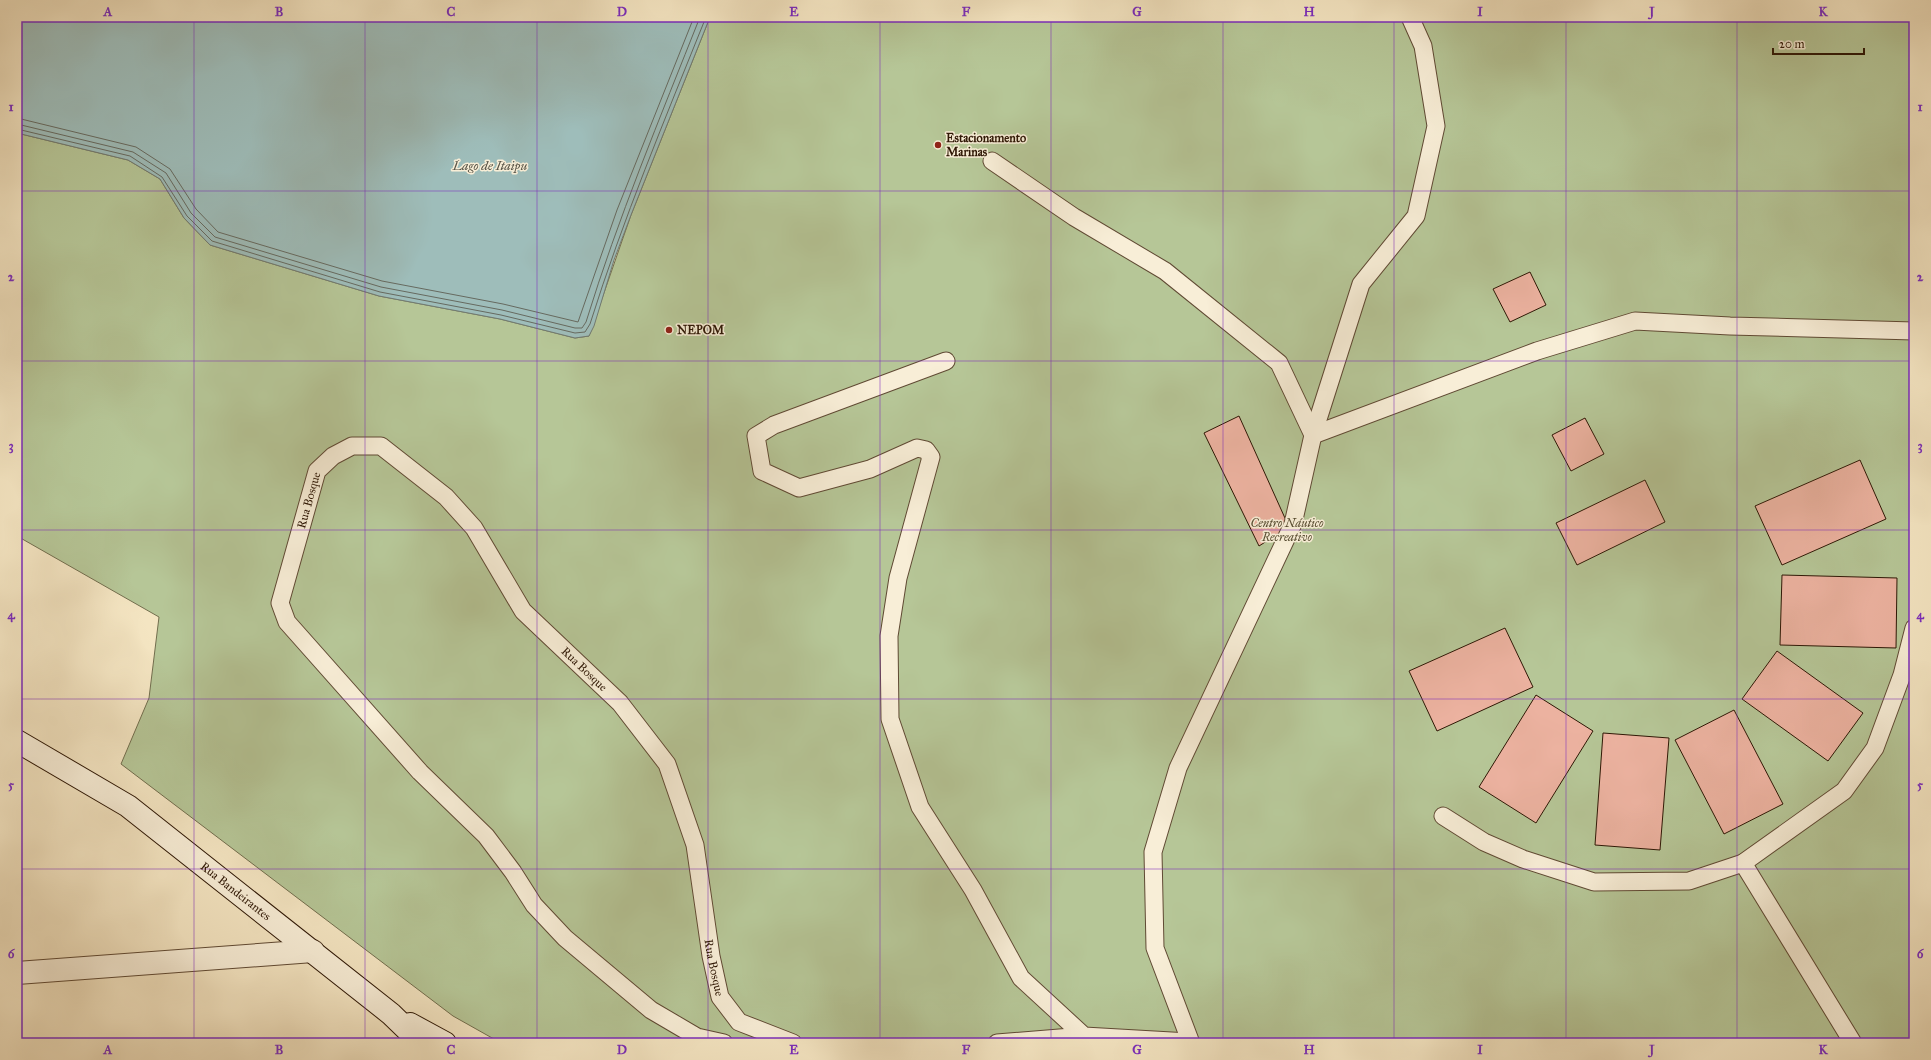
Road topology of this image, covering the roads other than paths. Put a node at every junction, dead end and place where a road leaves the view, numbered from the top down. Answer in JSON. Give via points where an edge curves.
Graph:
{"nodes":[{"id":1,"x":1410,"y":17,"type":"edge"},
{"id":2,"x":992,"y":161,"type":"dead end"},
{"id":3,"x":1914,"y":331,"type":"edge"},
{"id":4,"x":946,"y":361,"type":"dead end"},
{"id":5,"x":1313,"y":435,"type":"junction"},
{"id":6,"x":1914,"y":628,"type":"edge"},
{"id":7,"x":17,"y":741,"type":"edge"},
{"id":8,"x":1444,"y":816,"type":"dead end"},
{"id":9,"x":1743,"y":863,"type":"junction"},
{"id":10,"x":313,"y":951,"type":"junction"},
{"id":11,"x":17,"y":973,"type":"edge"},
{"id":12,"x":391,"y":1014,"type":"junction"},
{"id":13,"x":1084,"y":1036,"type":"junction"},
{"id":14,"x":1190,"y":1042,"type":"edge"},
{"id":15,"x":421,"y":1043,"type":"edge"},
{"id":16,"x":445,"y":1043,"type":"edge"},
{"id":17,"x":724,"y":1043,"type":"edge"},
{"id":18,"x":793,"y":1043,"type":"edge"},
{"id":19,"x":997,"y":1043,"type":"edge"},
{"id":20,"x":1008,"y":1043,"type":"edge"},
{"id":21,"x":1853,"y":1043,"type":"edge"}],
"edges":[{"from":1,"to":5,"type":"lane","via":[[1423,46],[1436,126],[1416,216],[1361,284]]},
{"from":2,"to":5,"type":"lane","via":[[1074,217],[1166,271],[1279,363]]},
{"from":3,"to":5,"type":"lane","via":[[1635,321],[1537,350]]},
{"from":4,"to":13,"type":"lane","via":[[774,425],[756,436],[762,471],[799,488],[870,469],[917,448],[926,450],[931,457],[898,578],[889,636],[890,719],[920,806],[973,890],[1021,978]]},
{"from":5,"to":14,"type":"lane","via":[[1293,524],[1178,768],[1153,852],[1154,948]]},
{"from":6,"to":9,"type":"lane","via":[[1902,675],[1875,748],[1844,791]]},
{"from":7,"to":10,"type":"street","name":"Rua Bandeirantes","via":[[128,806]]},
{"from":8,"to":9,"type":"lane","via":[[1484,842],[1523,859],[1594,882],[1689,880]]},
{"from":9,"to":21,"type":"lane"},
{"from":10,"to":11,"type":"street"},
{"from":10,"to":12,"type":"street","name":"Rua Bandeirantes"},
{"from":12,"to":15,"type":"street","name":"Rua Bandeirantes"},
{"from":12,"to":16,"type":"street","name":"Rua Bandeirantes"},
{"from":13,"to":14,"type":"lane"},
{"from":13,"to":20,"type":"lane"},
{"from":17,"to":18,"type":"lane","name":"Rua Bosque","via":[[697,1038],[651,1010],[565,938],[534,905],[486,836],[420,772],[288,622],[280,603],[318,471],[333,456],[352,446],[381,446],[446,497],[474,528],[523,611],[620,703],[666,764],[695,845],[711,956],[720,997],[739,1022]]},
{"from":19,"to":20,"type":"lane"}]}
